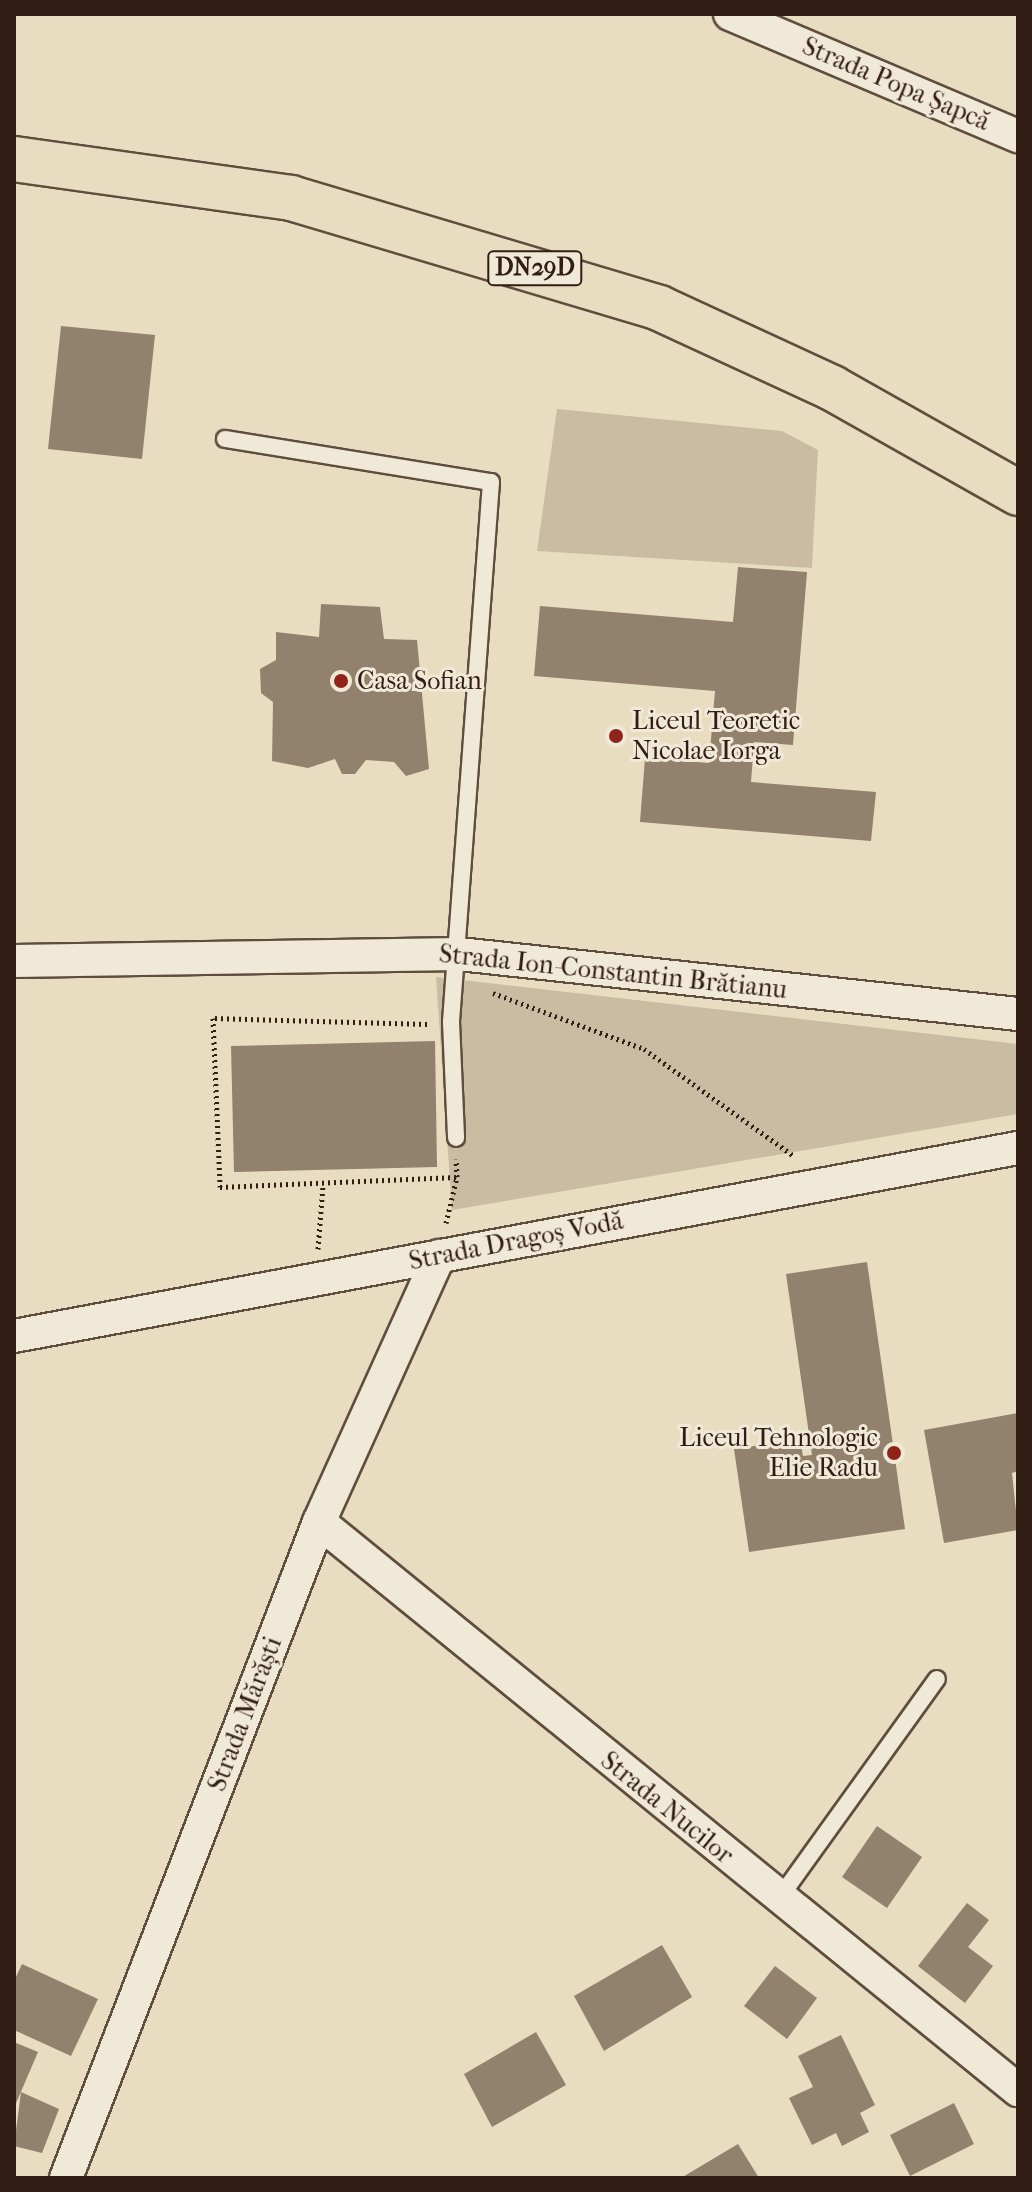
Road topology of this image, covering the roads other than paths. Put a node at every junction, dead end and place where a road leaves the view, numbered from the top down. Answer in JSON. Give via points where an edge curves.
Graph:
{"nodes":[{"id":1,"x":730,"y":14,"type":"edge"},
{"id":2,"x":1018,"y":136,"type":"edge"},
{"id":3,"x":14,"y":159,"type":"edge"},
{"id":4,"x":225,"y":439,"type":"dead end"},
{"id":5,"x":1018,"y":493,"type":"edge"},
{"id":6,"x":14,"y":961,"type":"edge"},
{"id":7,"x":457,"y":966,"type":"junction"},
{"id":8,"x":1018,"y":1014,"type":"edge"},
{"id":9,"x":456,"y":1138,"type":"road end"},
{"id":10,"x":1018,"y":1148,"type":"edge"},
{"id":11,"x":439,"y":1256,"type":"junction"},
{"id":12,"x":14,"y":1336,"type":"edge"},
{"id":13,"x":319,"y":1522,"type":"junction"},
{"id":14,"x":937,"y":1679,"type":"dead end"},
{"id":15,"x":778,"y":1900,"type":"junction"},
{"id":16,"x":1018,"y":2090,"type":"edge"},
{"id":17,"x":66,"y":2178,"type":"edge"}],
"edges":[{"from":1,"to":2,"type":"street","name":"Strada Popa Șapcă"},
{"from":3,"to":5,"type":"main road","number":"DN29D","via":[[291,198],[659,308],[832,388]]},
{"from":4,"to":7,"type":"lane","via":[[491,482]]},
{"from":6,"to":7,"type":"street","name":"Strada Ion-Constantin Brătianu"},
{"from":7,"to":8,"type":"street","name":"Strada Ion-Constantin Brătianu"},
{"from":7,"to":9,"type":"lane","via":[[451,1025]]},
{"from":10,"to":11,"type":"street","name":"Strada Dragoș Vodă"},
{"from":11,"to":12,"type":"street","name":"Strada Dragoș Vodă"},
{"from":11,"to":13,"type":"street","name":"Strada Mărăști"},
{"from":13,"to":15,"type":"street","name":"Strada Nucilor"},
{"from":13,"to":17,"type":"street","name":"Strada Mărăști"},
{"from":14,"to":15,"type":"lane"},
{"from":15,"to":16,"type":"street","name":"Strada Nucilor"}]}
